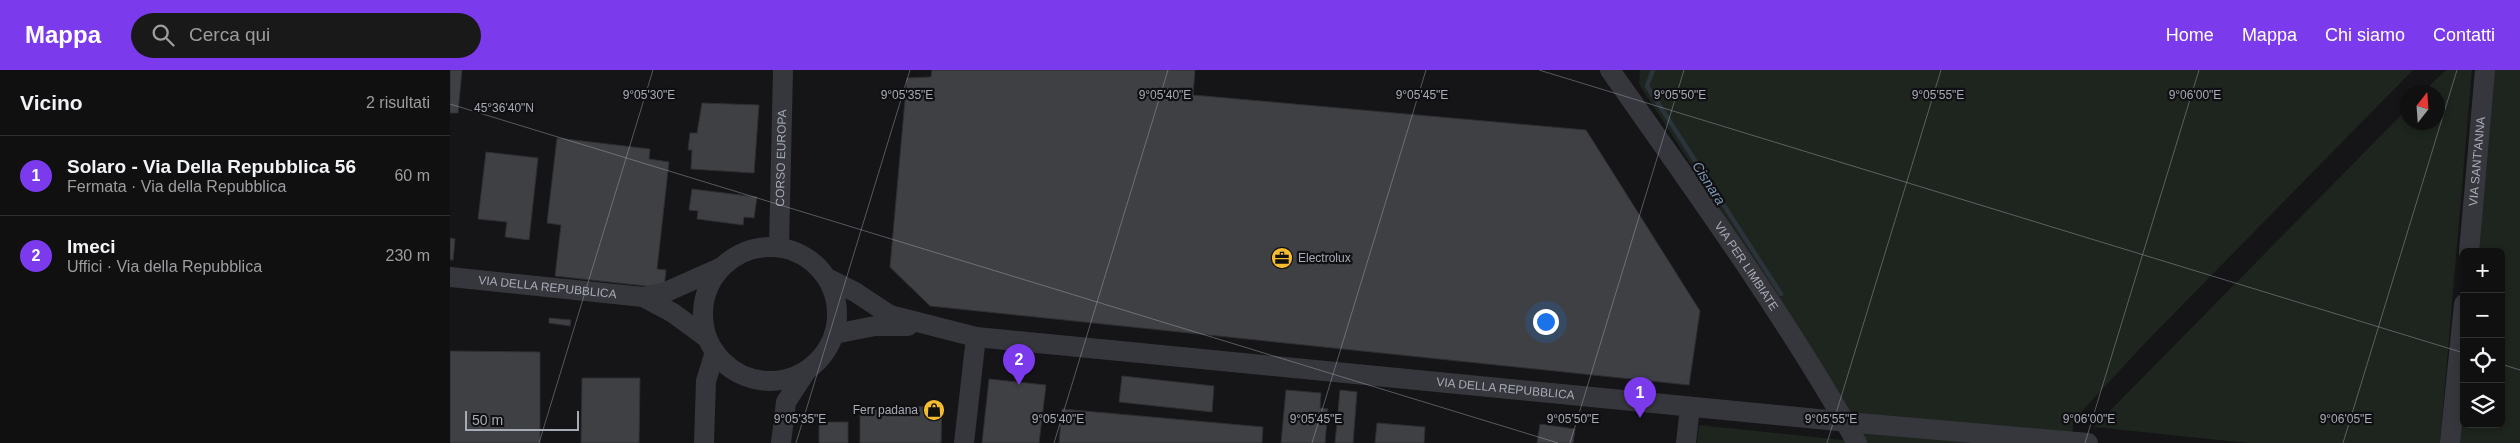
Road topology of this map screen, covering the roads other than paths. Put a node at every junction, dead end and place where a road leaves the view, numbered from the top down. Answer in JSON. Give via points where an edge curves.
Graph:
{"nodes":[{"id":1,"x":1610,"y":70,"type":"edge"},
{"id":2,"x":2485,"y":70,"type":"edge"},
{"id":3,"x":777,"y":72,"type":"edge"},
{"id":4,"x":779,"y":247,"type":"junction"},
{"id":5,"x":2469,"y":248,"type":"edge"},
{"id":6,"x":720,"y":268,"type":"junction"},
{"id":7,"x":450,"y":277,"type":"edge"},
{"id":8,"x":827,"y":278,"type":"junction"},
{"id":9,"x":643,"y":297,"type":"junction"},
{"id":10,"x":925,"y":325,"type":"junction"},
{"id":11,"x":834,"y":334,"type":"junction"},
{"id":12,"x":976,"y":337,"type":"junction"},
{"id":13,"x":2461,"y":338,"type":"edge"},
{"id":14,"x":711,"y":345,"type":"junction"},
{"id":15,"x":807,"y":370,"type":"junction"},
{"id":16,"x":1690,"y":407,"type":"junction"},
{"id":17,"x":1845,"y":421,"type":"junction"},
{"id":18,"x":704,"y":443,"type":"edge"},
{"id":19,"x":781,"y":443,"type":"edge"},
{"id":20,"x":964,"y":443,"type":"edge"},
{"id":21,"x":1686,"y":443,"type":"edge"},
{"id":22,"x":1858,"y":443,"type":"edge"},
{"id":23,"x":2088,"y":443,"type":"edge"},
{"id":24,"x":2450,"y":443,"type":"edge"}],
"edges":[{"from":1,"to":17,"type":"street","name":"VIA PER LIMBIATE","via":[[1687,180]]},
{"from":2,"to":5,"type":"street","name":"VIA SANT'ANNA"},
{"from":3,"to":4,"type":"street","name":"CORSO EUROPA"},
{"from":4,"to":6,"type":"street","via":[[755,248],[734,257]]},
{"from":4,"to":8,"type":"street","via":[[814,263]]},
{"from":6,"to":9,"type":"street","name":"VIA DELLA REPUBBLICA","via":[[666,292]]},
{"from":6,"to":14,"type":"street","via":[[704,301],[703,320]]},
{"from":7,"to":9,"type":"street","name":"VIA DELLA REPUBBLICA"},
{"from":8,"to":10,"type":"street","name":"VIA DELLA REPUBBLICA","via":[[890,315]]},
{"from":8,"to":11,"type":"street","via":[[835,295]]},
{"from":9,"to":14,"type":"street","name":"VIA DELLA REPUBBLICA","via":[[673,314]]},
{"from":10,"to":11,"type":"street","name":"VIA DELLA REPUBBLICA","via":[[875,326]]},
{"from":10,"to":12,"type":"street","name":"VIA DELLA REPUBBLICA"},
{"from":11,"to":15,"type":"street","via":[[824,354]]},
{"from":12,"to":16,"type":"street","name":"VIA DELLA REPUBBLICA"},
{"from":12,"to":20,"type":"street"},
{"from":13,"to":24,"type":"street"},
{"from":14,"to":15,"type":"street","via":[[729,366],[747,376],[767,381],[788,378]]},
{"from":14,"to":18,"type":"street"},
{"from":15,"to":19,"type":"street","via":[[786,402]]},
{"from":16,"to":17,"type":"street","name":"VIA DELLA REPUBBLICA"},
{"from":16,"to":21,"type":"street"},
{"from":17,"to":22,"type":"street","name":"VIA PER LIMBIATE"},
{"from":17,"to":23,"type":"street","name":"VIA DELLA REPUBBLICA"}]}
